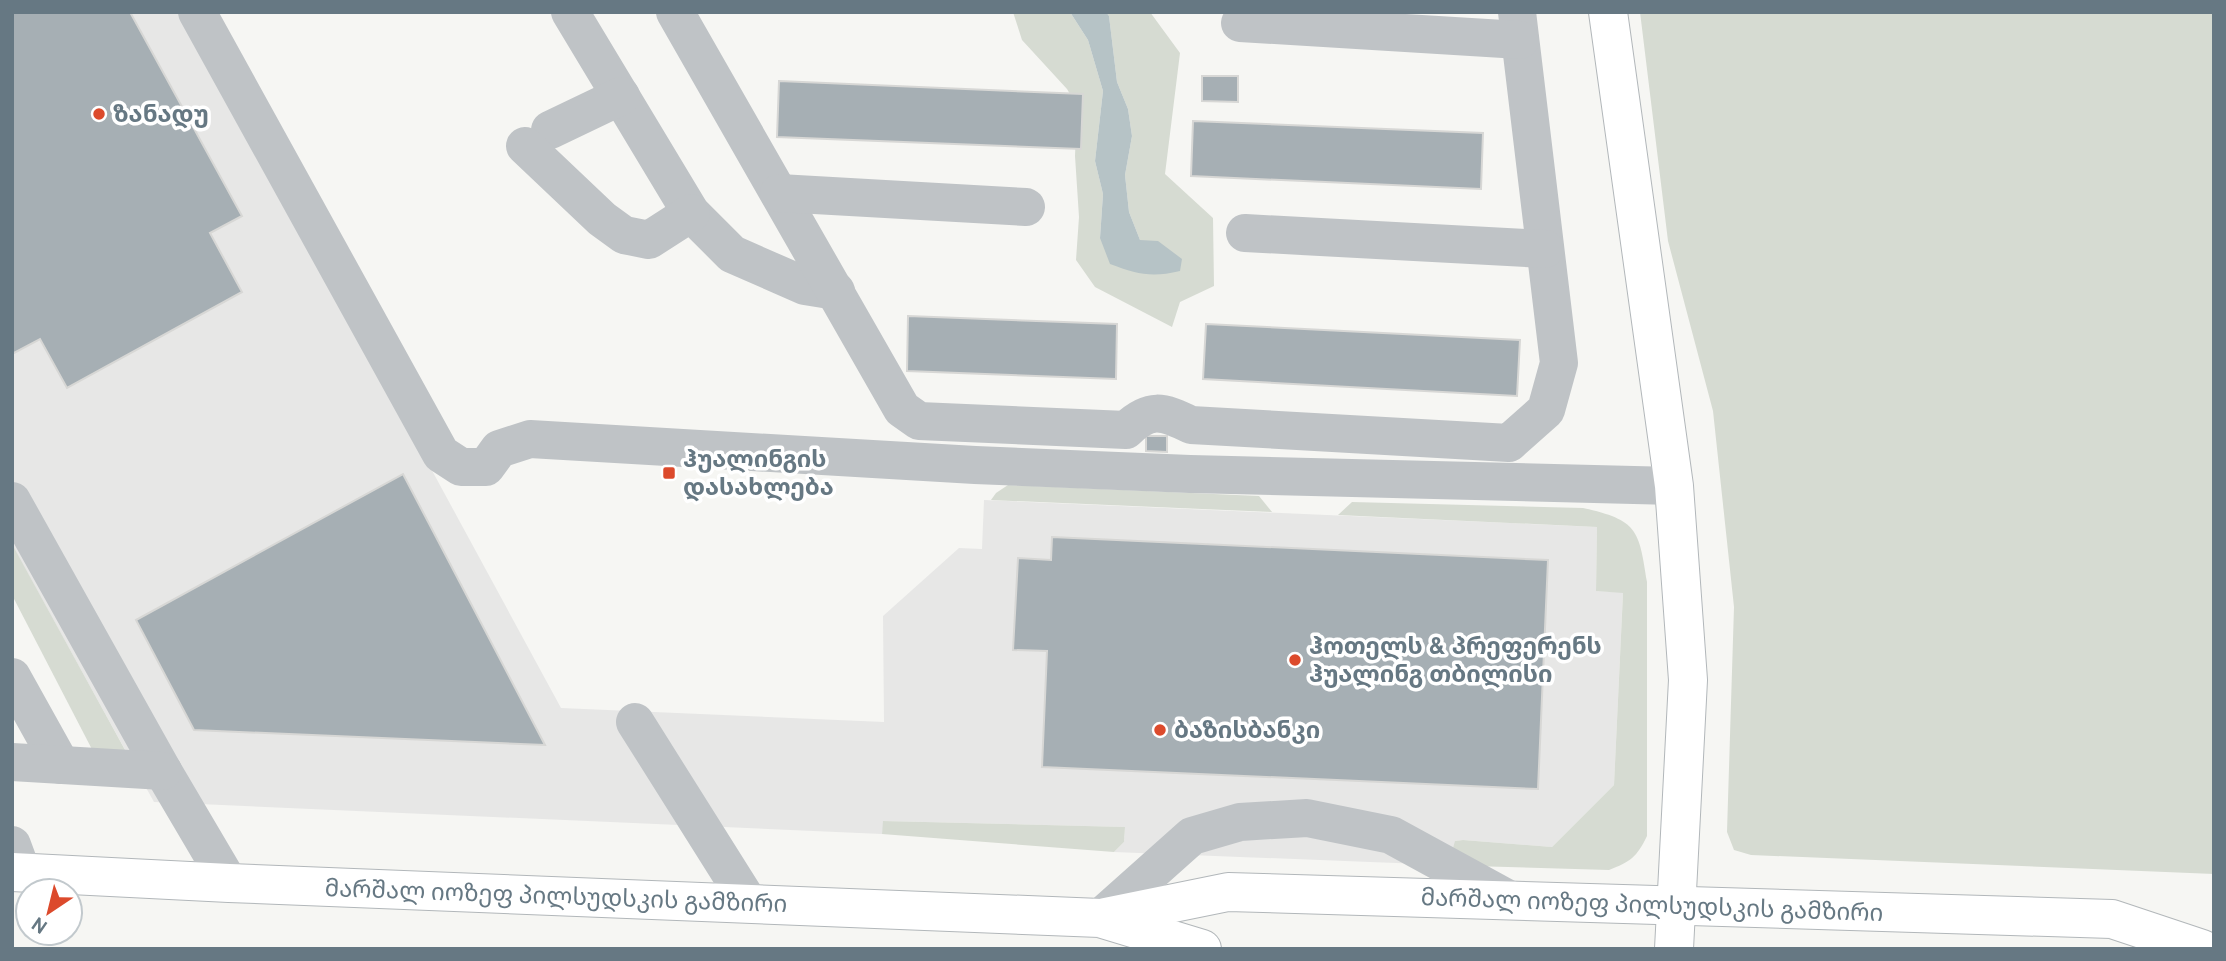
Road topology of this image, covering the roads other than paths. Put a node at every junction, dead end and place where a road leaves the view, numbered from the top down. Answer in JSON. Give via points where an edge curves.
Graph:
{"nodes":[{"id":1,"x":197,"y":12,"type":"edge"},
{"id":2,"x":570,"y":12,"type":"edge"},
{"id":3,"x":675,"y":12,"type":"edge"},
{"id":4,"x":1608,"y":12,"type":"edge"},
{"id":5,"x":1240,"y":23,"type":"dead end"},
{"id":6,"x":1518,"y":26,"type":"edge"},
{"id":7,"x":621,"y":96,"type":"junction"},
{"id":8,"x":779,"y":193,"type":"junction"},
{"id":9,"x":1026,"y":207,"type":"dead end"},
{"id":10,"x":691,"y":212,"type":"junction"},
{"id":11,"x":1245,"y":233,"type":"dead end"},
{"id":12,"x":1545,"y":250,"type":"junction"},
{"id":13,"x":835,"y":291,"type":"junction"},
{"id":14,"x":1191,"y":425,"type":"junction"},
{"id":15,"x":1126,"y":430,"type":"junction"},
{"id":16,"x":1124,"y":471,"type":"junction"},
{"id":17,"x":1190,"y":474,"type":"junction"},
{"id":18,"x":1674,"y":486,"type":"junction"},
{"id":19,"x":12,"y":501,"type":"edge"},
{"id":20,"x":12,"y":677,"type":"edge"},
{"id":21,"x":635,"y":722,"type":"dead end"},
{"id":22,"x":12,"y":762,"type":"edge"},
{"id":23,"x":61,"y":765,"type":"junction"},
{"id":24,"x":163,"y":771,"type":"junction"},
{"id":25,"x":16,"y":863,"type":"edge"},
{"id":26,"x":229,"y":883,"type":"junction"},
{"id":27,"x":1510,"y":900,"type":"junction"},
{"id":28,"x":749,"y":903,"type":"junction"},
{"id":29,"x":1675,"y":906,"type":"junction"},
{"id":30,"x":1100,"y":918,"type":"junction"},
{"id":31,"x":1202,"y":949,"type":"edge"},
{"id":32,"x":1674,"y":949,"type":"edge"},
{"id":33,"x":2202,"y":949,"type":"edge"}],
"edges":[{"from":1,"to":16,"type":"street","via":[[441,454],[461,467],[486,467],[499,449],[530,439]]},
{"from":2,"to":7,"type":"street"},
{"from":3,"to":8,"type":"street"},
{"from":4,"to":18,"type":"main road"},
{"from":5,"to":6,"type":"street"},
{"from":6,"to":12,"type":"street"},
{"from":7,"to":10,"type":"street"},
{"from":7,"to":10,"type":"street","via":[[537,138],[602,219],[624,236],[649,240]]},
{"from":8,"to":9,"type":"street"},
{"from":8,"to":13,"type":"street"},
{"from":10,"to":13,"type":"street","via":[[732,254],[805,286]]},
{"from":11,"to":12,"type":"street"},
{"from":12,"to":14,"type":"street","via":[[1559,363],[1546,410],[1509,443]]},
{"from":13,"to":15,"type":"street","via":[[902,409],[919,421]]},
{"from":14,"to":15,"type":"street","via":[[1174,417],[1142,415]]},
{"from":14,"to":17,"type":"street"},
{"from":15,"to":16,"type":"street"},
{"from":16,"to":17,"type":"street"},
{"from":17,"to":18,"type":"street"},
{"from":18,"to":29,"type":"main road","via":[[1688,680]]},
{"from":19,"to":24,"type":"street"},
{"from":20,"to":23,"type":"street"},
{"from":21,"to":28,"type":"street"},
{"from":22,"to":23,"type":"street"},
{"from":23,"to":24,"type":"street"},
{"from":24,"to":26,"type":"street"},
{"from":25,"to":26,"type":"main road","name":"მარშალ იოზეფ პილსუდსკის გამზირი"},
{"from":26,"to":28,"type":"main road","name":"მარშალ იოზეფ პილსუდსკის გამზირი"},
{"from":27,"to":29,"type":"main road","name":"მარშალ იოზეფ პილსუდსკის გამზირი"},
{"from":27,"to":30,"type":"main road","name":"მარშალ იოზეფ პილსუდსკის გამზირი","via":[[1228,892]]},
{"from":27,"to":30,"type":"street","via":[[1391,835],[1307,818],[1240,822],[1192,836]]},
{"from":28,"to":30,"type":"main road","name":"მარშალ იოზეფ პილსუდსკის გამზირი"},
{"from":29,"to":32,"type":"main road"},
{"from":29,"to":33,"type":"main road","name":"მარშალ იოზეფ პილსუდსკის გამზირი","via":[[2112,919]]},
{"from":30,"to":31,"type":"main road","name":"მარშალ იოზეფ პილსუდსკის გამზირი"}]}
